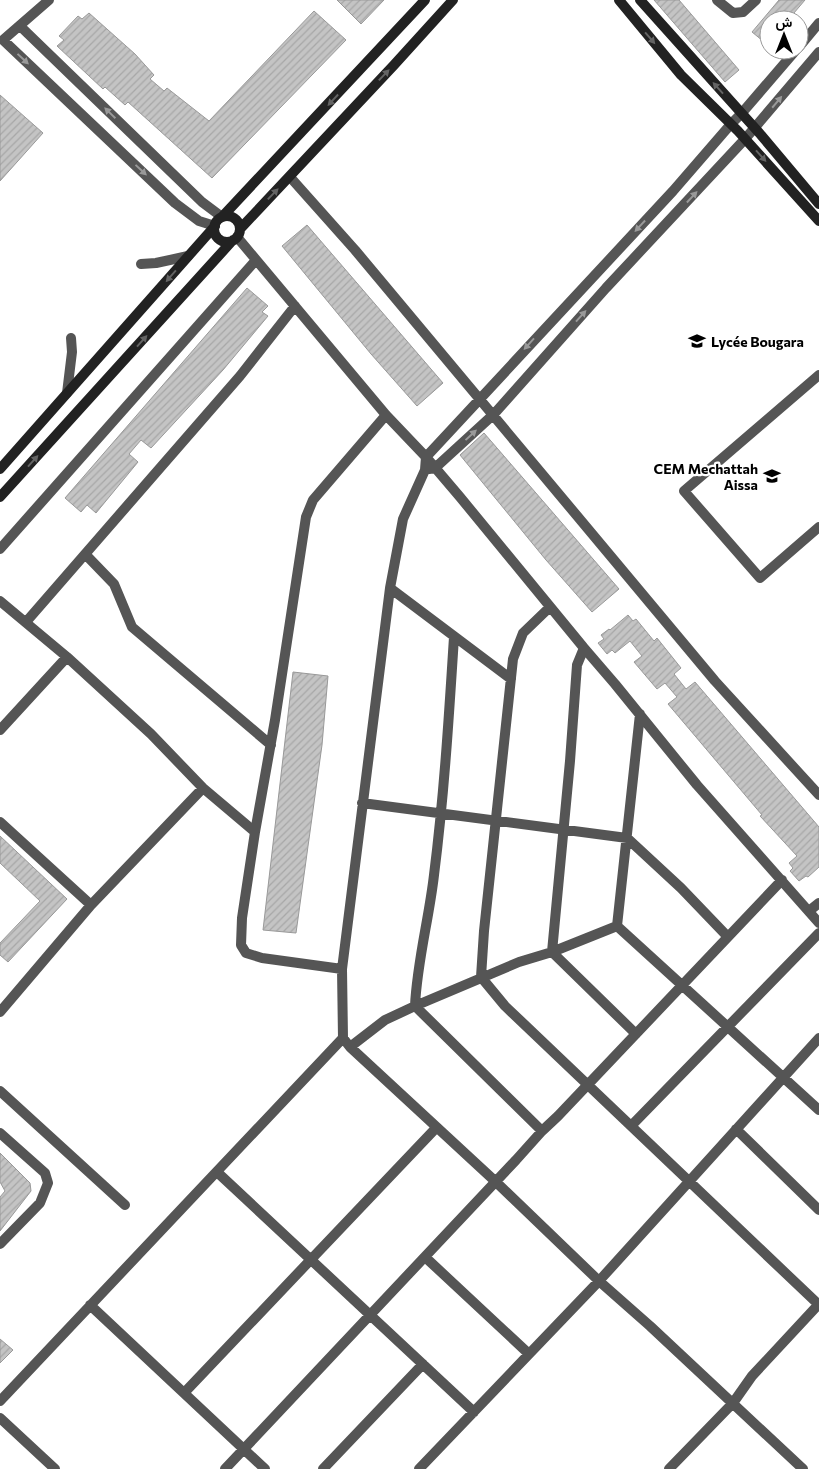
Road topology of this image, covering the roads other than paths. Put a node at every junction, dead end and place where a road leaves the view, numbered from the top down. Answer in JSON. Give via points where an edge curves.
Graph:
{"nodes":[{"id":1,"x":49,"y":0,"type":"edge"},
{"id":2,"x":425,"y":0,"type":"edge"},
{"id":3,"x":453,"y":0,"type":"edge"},
{"id":4,"x":619,"y":0,"type":"edge"},
{"id":5,"x":640,"y":0,"type":"edge"},
{"id":6,"x":718,"y":0,"type":"edge"},
{"id":7,"x":756,"y":0,"type":"edge"},
{"id":8,"x":819,"y":24,"type":"edge"},
{"id":9,"x":20,"y":26,"type":"junction"},
{"id":10,"x":809,"y":36,"type":"edge"},
{"id":11,"x":819,"y":52,"type":"edge"},
{"id":12,"x":788,"y":60,"type":"edge"},
{"id":13,"x":742,"y":114,"type":"junction"},
{"id":14,"x":731,"y":124,"type":"junction"},
{"id":15,"x":754,"y":127,"type":"junction"},
{"id":16,"x":745,"y":139,"type":"junction"},
{"id":17,"x":290,"y":177,"type":"junction"},
{"id":18,"x":819,"y":204,"type":"edge"},
{"id":19,"x":222,"y":217,"type":"junction"},
{"id":20,"x":819,"y":221,"type":"edge"},
{"id":21,"x":214,"y":226,"type":"junction"},
{"id":22,"x":236,"y":235,"type":"junction"},
{"id":23,"x":188,"y":256,"type":"junction"},
{"id":24,"x":256,"y":260,"type":"junction"},
{"id":25,"x":141,"y":264,"type":"dead end"},
{"id":26,"x":296,"y":306,"type":"junction"},
{"id":27,"x":71,"y":338,"type":"dead end"},
{"id":28,"x":819,"y":375,"type":"edge"},
{"id":29,"x":67,"y":393,"type":"junction"},
{"id":30,"x":480,"y":400,"type":"junction"},
{"id":31,"x":494,"y":414,"type":"junction"},
{"id":32,"x":386,"y":415,"type":"junction"},
{"id":33,"x":426,"y":457,"type":"junction"},
{"id":34,"x":0,"y":469,"type":"edge"},
{"id":35,"x":430,"y":469,"type":"junction"},
{"id":36,"x":0,"y":497,"type":"edge"},
{"id":37,"x":819,"y":527,"type":"edge"},
{"id":38,"x":0,"y":549,"type":"edge"},
{"id":39,"x":86,"y":555,"type":"junction"},
{"id":40,"x":390,"y":588,"type":"junction"},
{"id":41,"x":0,"y":601,"type":"edge"},
{"id":42,"x":550,"y":607,"type":"junction"},
{"id":43,"x":26,"y":622,"type":"junction"},
{"id":44,"x":454,"y":637,"type":"junction"},
{"id":45,"x":584,"y":648,"type":"junction"},
{"id":46,"x":67,"y":657,"type":"junction"},
{"id":47,"x":511,"y":679,"type":"junction"},
{"id":48,"x":640,"y":714,"type":"junction"},
{"id":49,"x":0,"y":730,"type":"edge"},
{"id":50,"x":271,"y":745,"type":"junction"},
{"id":51,"x":203,"y":788,"type":"junction"},
{"id":52,"x":819,"y":795,"type":"edge"},
{"id":53,"x":362,"y":803,"type":"junction"},
{"id":54,"x":441,"y":813,"type":"junction"},
{"id":55,"x":497,"y":820,"type":"junction"},
{"id":56,"x":0,"y":822,"type":"edge"},
{"id":57,"x":563,"y":829,"type":"junction"},
{"id":58,"x":255,"y":832,"type":"junction"},
{"id":59,"x":626,"y":838,"type":"junction"},
{"id":60,"x":782,"y":880,"type":"junction"},
{"id":61,"x":819,"y":903,"type":"edge"},
{"id":62,"x":91,"y":905,"type":"junction"},
{"id":63,"x":809,"y":911,"type":"junction"},
{"id":64,"x":819,"y":923,"type":"edge"},
{"id":65,"x":617,"y":926,"type":"junction"},
{"id":66,"x":819,"y":933,"type":"edge"},
{"id":67,"x":728,"y":937,"type":"junction"},
{"id":68,"x":552,"y":952,"type":"junction"},
{"id":69,"x":342,"y":969,"type":"junction"},
{"id":70,"x":481,"y":977,"type":"junction"},
{"id":71,"x":682,"y":985,"type":"junction"},
{"id":72,"x":415,"y":1006,"type":"junction"},
{"id":73,"x":0,"y":1012,"type":"edge"},
{"id":74,"x":728,"y":1027,"type":"junction"},
{"id":75,"x":636,"y":1034,"type":"junction"},
{"id":76,"x":343,"y":1038,"type":"junction"},
{"id":77,"x":819,"y":1038,"type":"edge"},
{"id":78,"x":350,"y":1047,"type":"junction"},
{"id":79,"x":783,"y":1077,"type":"junction"},
{"id":80,"x":587,"y":1085,"type":"junction"},
{"id":81,"x":0,"y":1091,"type":"edge"},
{"id":82,"x":819,"y":1110,"type":"edge"},
{"id":83,"x":631,"y":1126,"type":"junction"},
{"id":84,"x":436,"y":1128,"type":"junction"},
{"id":85,"x":736,"y":1130,"type":"junction"},
{"id":86,"x":542,"y":1131,"type":"junction"},
{"id":87,"x":0,"y":1134,"type":"edge"},
{"id":88,"x":217,"y":1172,"type":"junction"},
{"id":89,"x":689,"y":1181,"type":"junction"},
{"id":90,"x":496,"y":1182,"type":"junction"},
{"id":91,"x":125,"y":1205,"type":"dead end"},
{"id":92,"x":819,"y":1210,"type":"edge"},
{"id":93,"x":0,"y":1244,"type":"edge"},
{"id":94,"x":425,"y":1257,"type":"junction"},
{"id":95,"x":311,"y":1260,"type":"junction"},
{"id":96,"x":599,"y":1281,"type":"junction"},
{"id":97,"x":90,"y":1305,"type":"junction"},
{"id":98,"x":819,"y":1305,"type":"edge"},
{"id":99,"x":370,"y":1315,"type":"junction"},
{"id":100,"x":529,"y":1354,"type":"junction"},
{"id":101,"x":423,"y":1364,"type":"junction"},
{"id":102,"x":184,"y":1393,"type":"junction"},
{"id":103,"x":0,"y":1401,"type":"edge"},
{"id":104,"x":733,"y":1403,"type":"junction"},
{"id":105,"x":474,"y":1412,"type":"junction"},
{"id":106,"x":0,"y":1418,"type":"edge"},
{"id":107,"x":244,"y":1449,"type":"junction"},
{"id":108,"x":55,"y":1469,"type":"edge"},
{"id":109,"x":225,"y":1469,"type":"edge"},
{"id":110,"x":265,"y":1469,"type":"edge"},
{"id":111,"x":323,"y":1469,"type":"edge"},
{"id":112,"x":419,"y":1469,"type":"edge"},
{"id":113,"x":669,"y":1469,"type":"edge"},
{"id":114,"x":803,"y":1469,"type":"edge"}],
"edges":[{"from":1,"to":9,"type":"street"},
{"from":2,"to":19,"type":"main road","one_way":true},
{"from":17,"to":3,"type":"main road","one_way":true},
{"from":4,"to":14,"type":"main road","one_way":true,"via":[[681,74]]},
{"from":13,"to":5,"type":"main road","one_way":true},
{"from":6,"to":7,"type":"street","via":[[733,13],[743,12]]},
{"from":8,"to":10,"type":"street"},
{"from":19,"to":9,"type":"street","one_way":true,"via":[[202,202]]},
{"from":9,"to":21,"type":"street","one_way":true,"via":[[3,40],[175,203],[199,221]]},
{"from":15,"to":11,"type":"street","one_way":true},
{"from":12,"to":13,"type":"street"},
{"from":13,"to":14,"type":"street"},
{"from":13,"to":15,"type":"main road"},
{"from":14,"to":16,"type":"main road"},
{"from":14,"to":30,"type":"street","one_way":true},
{"from":15,"to":16,"type":"street"},
{"from":15,"to":18,"type":"main road"},
{"from":16,"to":20,"type":"main road","one_way":true},
{"from":31,"to":16,"type":"street","one_way":true},
{"from":22,"to":17,"type":"main road","one_way":true},
{"from":17,"to":30,"type":"street"},
{"from":19,"to":21,"type":"main road"},
{"from":19,"to":22,"type":"main road","via":[[234,219],[239,225]]},
{"from":21,"to":22,"type":"main road","via":[[218,238],[225,242]]},
{"from":21,"to":23,"type":"main road"},
{"from":22,"to":24,"type":"street"},
{"from":36,"to":22,"type":"main road","one_way":true},
{"from":23,"to":25,"type":"street"},
{"from":23,"to":29,"type":"main road","one_way":true},
{"from":24,"to":26,"type":"street"},
{"from":24,"to":38,"type":"street"},
{"from":26,"to":32,"type":"street"},
{"from":26,"to":39,"type":"street"},
{"from":27,"to":29,"type":"street"},
{"from":28,"to":37,"type":"street","via":[[684,491],[760,578]]},
{"from":29,"to":34,"type":"main road"},
{"from":30,"to":31,"type":"street"},
{"from":30,"to":33,"type":"street"},
{"from":35,"to":31,"type":"street","one_way":true},
{"from":31,"to":52,"type":"street","via":[[716,681]]},
{"from":32,"to":33,"type":"street"},
{"from":32,"to":50,"type":"street","via":[[313,500],[306,517]]},
{"from":33,"to":35,"type":"street"},
{"from":35,"to":40,"type":"street","via":[[403,519]]},
{"from":35,"to":42,"type":"street"},
{"from":39,"to":43,"type":"street"},
{"from":39,"to":50,"type":"street","via":[[114,584],[132,626]]},
{"from":40,"to":44,"type":"street"},
{"from":40,"to":53,"type":"street"},
{"from":41,"to":43,"type":"street"},
{"from":42,"to":45,"type":"street"},
{"from":42,"to":47,"type":"street","via":[[523,633]]},
{"from":43,"to":46,"type":"street"},
{"from":44,"to":47,"type":"street"},
{"from":44,"to":54,"type":"street"},
{"from":45,"to":48,"type":"street"},
{"from":45,"to":57,"type":"street","via":[[577,665]]},
{"from":46,"to":49,"type":"street"},
{"from":46,"to":51,"type":"street","via":[[151,734]]},
{"from":47,"to":55,"type":"street"},
{"from":48,"to":59,"type":"street"},
{"from":48,"to":60,"type":"street","via":[[748,845]]},
{"from":50,"to":58,"type":"street"},
{"from":51,"to":58,"type":"street"},
{"from":51,"to":62,"type":"street"},
{"from":53,"to":54,"type":"street"},
{"from":53,"to":69,"type":"street"},
{"from":54,"to":55,"type":"street"},
{"from":54,"to":72,"type":"street","via":[[434,877],[416,977]]},
{"from":55,"to":57,"type":"street"},
{"from":55,"to":70,"type":"street"},
{"from":56,"to":62,"type":"street"},
{"from":57,"to":59,"type":"street"},
{"from":57,"to":68,"type":"street"},
{"from":58,"to":69,"type":"street","via":[[242,918],[241,945],[246,953]]},
{"from":59,"to":65,"type":"street"},
{"from":59,"to":67,"type":"street"},
{"from":60,"to":63,"type":"street"},
{"from":60,"to":67,"type":"street"},
{"from":61,"to":63,"type":"street"},
{"from":62,"to":73,"type":"street"},
{"from":63,"to":64,"type":"street"},
{"from":65,"to":68,"type":"street"},
{"from":65,"to":71,"type":"street"},
{"from":66,"to":74,"type":"street"},
{"from":67,"to":71,"type":"street"},
{"from":68,"to":70,"type":"street"},
{"from":68,"to":75,"type":"street"},
{"from":69,"to":76,"type":"street"},
{"from":70,"to":72,"type":"street"},
{"from":70,"to":80,"type":"street","via":[[505,1006]]},
{"from":71,"to":74,"type":"street"},
{"from":71,"to":75,"type":"street"},
{"from":72,"to":78,"type":"street","via":[[385,1020]]},
{"from":72,"to":86,"type":"street"},
{"from":74,"to":79,"type":"street"},
{"from":74,"to":83,"type":"street"},
{"from":75,"to":80,"type":"street"},
{"from":76,"to":78,"type":"street"},
{"from":76,"to":88,"type":"street"},
{"from":77,"to":79,"type":"street"},
{"from":78,"to":84,"type":"street"},
{"from":79,"to":82,"type":"street"},
{"from":79,"to":85,"type":"street"},
{"from":80,"to":83,"type":"street"},
{"from":80,"to":86,"type":"street"},
{"from":81,"to":91,"type":"street"},
{"from":83,"to":89,"type":"street"},
{"from":84,"to":90,"type":"street"},
{"from":84,"to":95,"type":"street"},
{"from":85,"to":89,"type":"street"},
{"from":85,"to":92,"type":"street"},
{"from":86,"to":90,"type":"street"},
{"from":87,"to":93,"type":"street","via":[[45,1173],[48,1183],[40,1203]]},
{"from":88,"to":95,"type":"street"},
{"from":88,"to":97,"type":"street"},
{"from":89,"to":96,"type":"street"},
{"from":89,"to":98,"type":"street"},
{"from":90,"to":94,"type":"street"},
{"from":90,"to":96,"type":"street"},
{"from":94,"to":99,"type":"street"},
{"from":94,"to":100,"type":"street"},
{"from":95,"to":99,"type":"street"},
{"from":95,"to":102,"type":"street"},
{"from":96,"to":100,"type":"street"},
{"from":96,"to":104,"type":"street"},
{"from":97,"to":102,"type":"street"},
{"from":97,"to":103,"type":"street"},
{"from":98,"to":104,"type":"street","via":[[752,1376]]},
{"from":99,"to":101,"type":"street"},
{"from":99,"to":107,"type":"street"},
{"from":100,"to":105,"type":"street"},
{"from":101,"to":105,"type":"street"},
{"from":101,"to":111,"type":"street"},
{"from":102,"to":107,"type":"street"},
{"from":104,"to":113,"type":"street"},
{"from":104,"to":114,"type":"street"},
{"from":105,"to":112,"type":"street"},
{"from":106,"to":108,"type":"street"},
{"from":107,"to":109,"type":"street"},
{"from":107,"to":110,"type":"street"}]}
